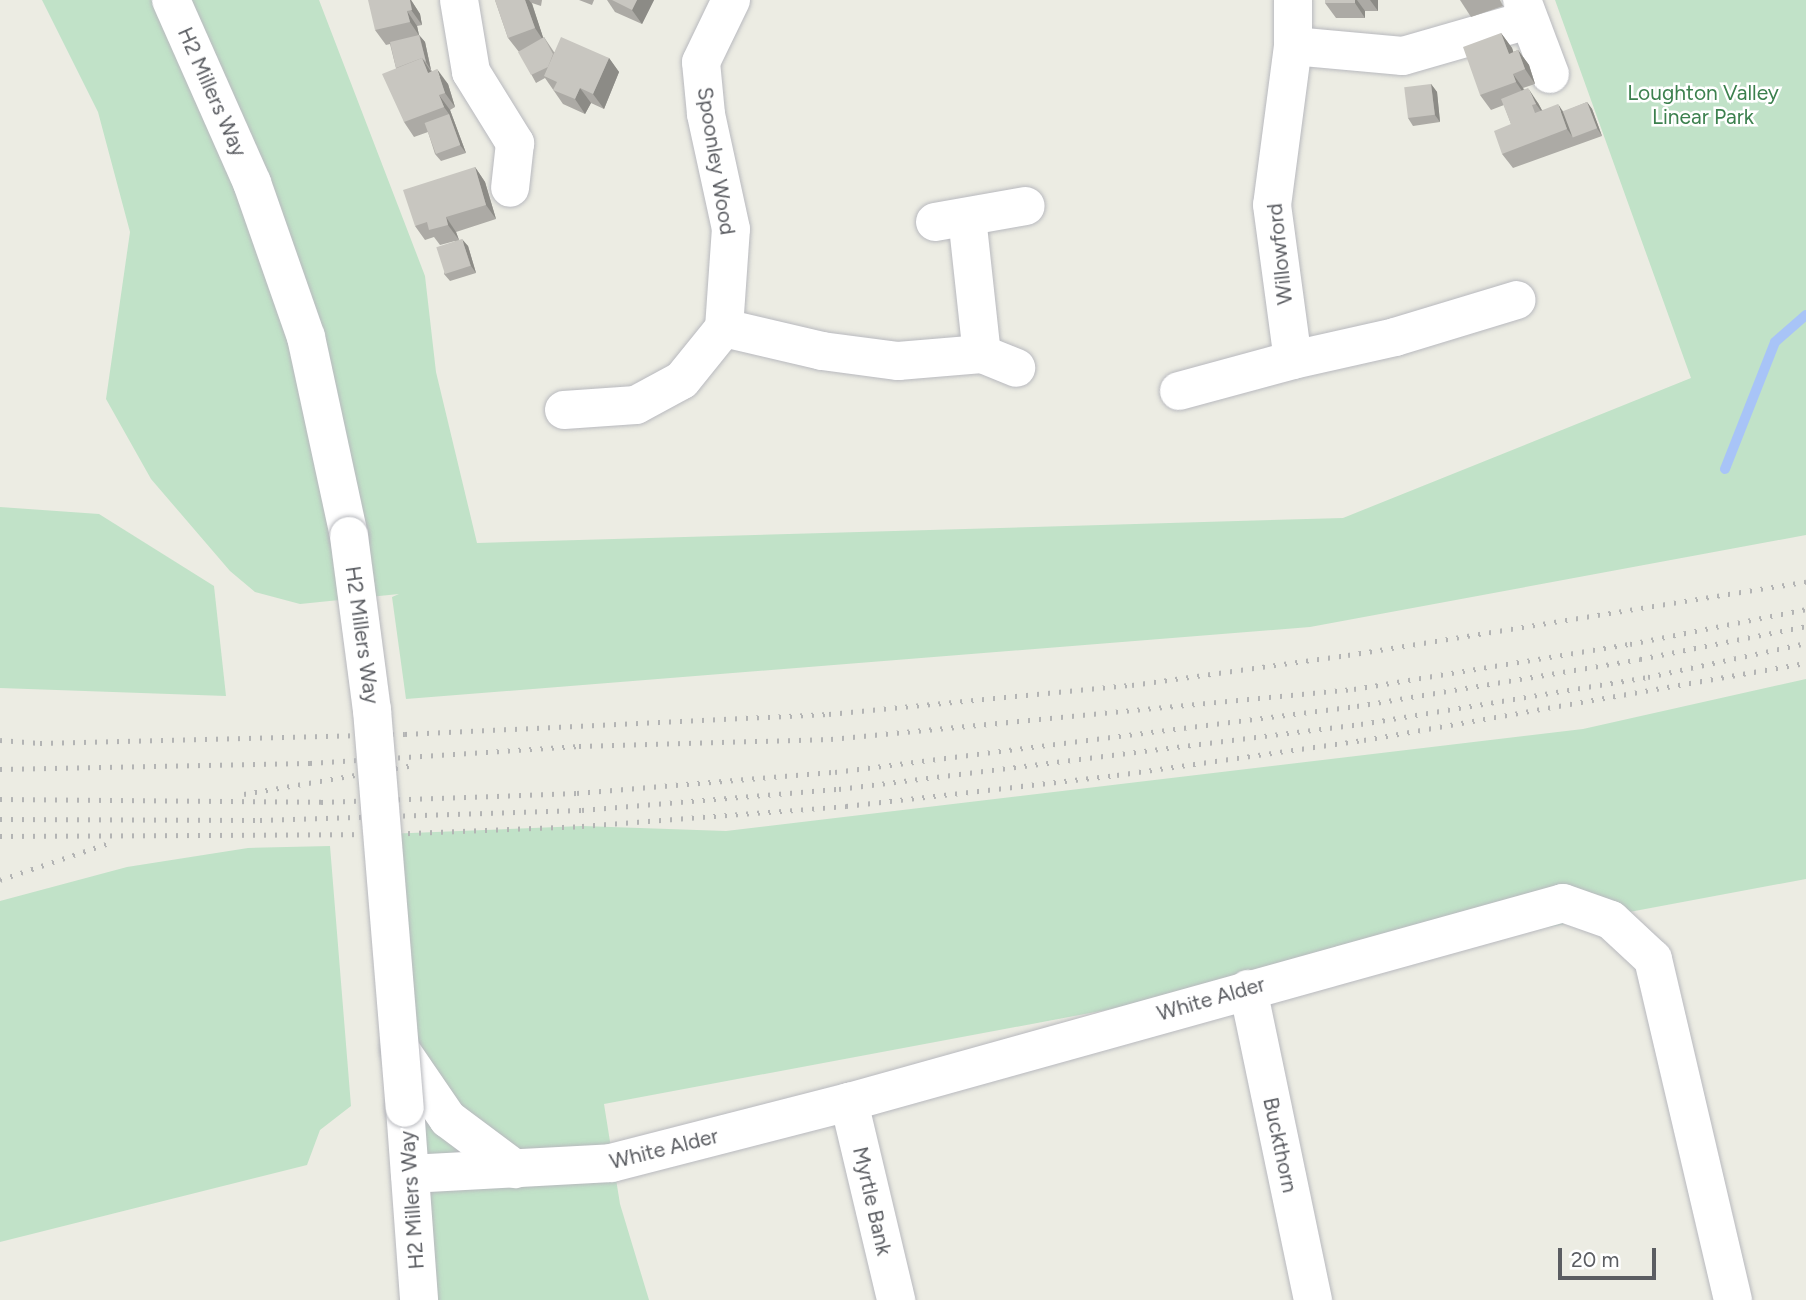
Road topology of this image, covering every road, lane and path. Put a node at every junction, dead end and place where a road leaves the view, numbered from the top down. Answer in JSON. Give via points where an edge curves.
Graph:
{"nodes":[{"id":1,"x":171,"y":0,"type":"edge"},
{"id":2,"x":459,"y":0,"type":"edge"},
{"id":3,"x":731,"y":0,"type":"edge"},
{"id":4,"x":1293,"y":0,"type":"edge"},
{"id":5,"x":1525,"y":10,"type":"edge"},
{"id":6,"x":1293,"y":46,"type":"junction"},
{"id":7,"x":1550,"y":75,"type":"dead end"},
{"id":8,"x":510,"y":188,"type":"dead end"},
{"id":9,"x":1026,"y":206,"type":"dead end"},
{"id":10,"x":1517,"y":300,"type":"dead end"},
{"id":11,"x":724,"y":328,"type":"junction"},
{"id":12,"x":1293,"y":360,"type":"junction"},
{"id":13,"x":1179,"y":391,"type":"dead end"},
{"id":14,"x":564,"y":411,"type":"dead end"},
{"id":15,"x":1248,"y":989,"type":"junction"},
{"id":16,"x":400,"y":1049,"type":"junction"},
{"id":17,"x":849,"y":1102,"type":"junction"},
{"id":18,"x":515,"y":1169,"type":"junction"},
{"id":19,"x":410,"y":1174,"type":"junction"},
{"id":20,"x":419,"y":1300,"type":"edge"},
{"id":21,"x":896,"y":1300,"type":"edge"},
{"id":22,"x":1313,"y":1300,"type":"edge"},
{"id":23,"x":1733,"y":1300,"type":"edge"}],
"edges":[{"from":1,"to":16,"type":"street","name":"H2 Millers Way","bridge":true,"via":[[252,183],[306,337],[349,536],[373,710]]},
{"from":2,"to":8,"type":"street","via":[[471,72],[515,143]]},
{"from":3,"to":11,"type":"street","name":"Spoonley Wood","via":[[701,62],[706,114],[731,229]]},
{"from":4,"to":6,"type":"street","name":"Willowford"},
{"from":5,"to":6,"type":"street","via":[[1403,56]]},
{"from":5,"to":7,"type":"street"},
{"from":6,"to":12,"type":"street","name":"Willowford","via":[[1272,205]]},
{"from":9,"to":11,"type":"street","via":[[951,220],[999,361],[898,361],[822,351]]},
{"from":10,"to":12,"type":"street","via":[[1395,337]]},
{"from":11,"to":14,"type":"street","via":[[682,380],[636,405]]},
{"from":12,"to":13,"type":"street"},
{"from":15,"to":17,"type":"street","name":"White Alder"},
{"from":15,"to":22,"type":"street","name":"Buckthorn"},
{"from":15,"to":23,"type":"street","name":"White Alder","via":[[1563,903],[1611,920],[1653,959]]},
{"from":16,"to":18,"type":"street","via":[[448,1119]]},
{"from":16,"to":19,"type":"street","name":"H2 Millers Way","bridge":true},
{"from":17,"to":18,"type":"street","name":"White Alder","via":[[611,1163]]},
{"from":17,"to":21,"type":"street","name":"Myrtle Bank"},
{"from":18,"to":19,"type":"street","name":"White Alder"},
{"from":19,"to":20,"type":"street","name":"H2 Millers Way"}]}
